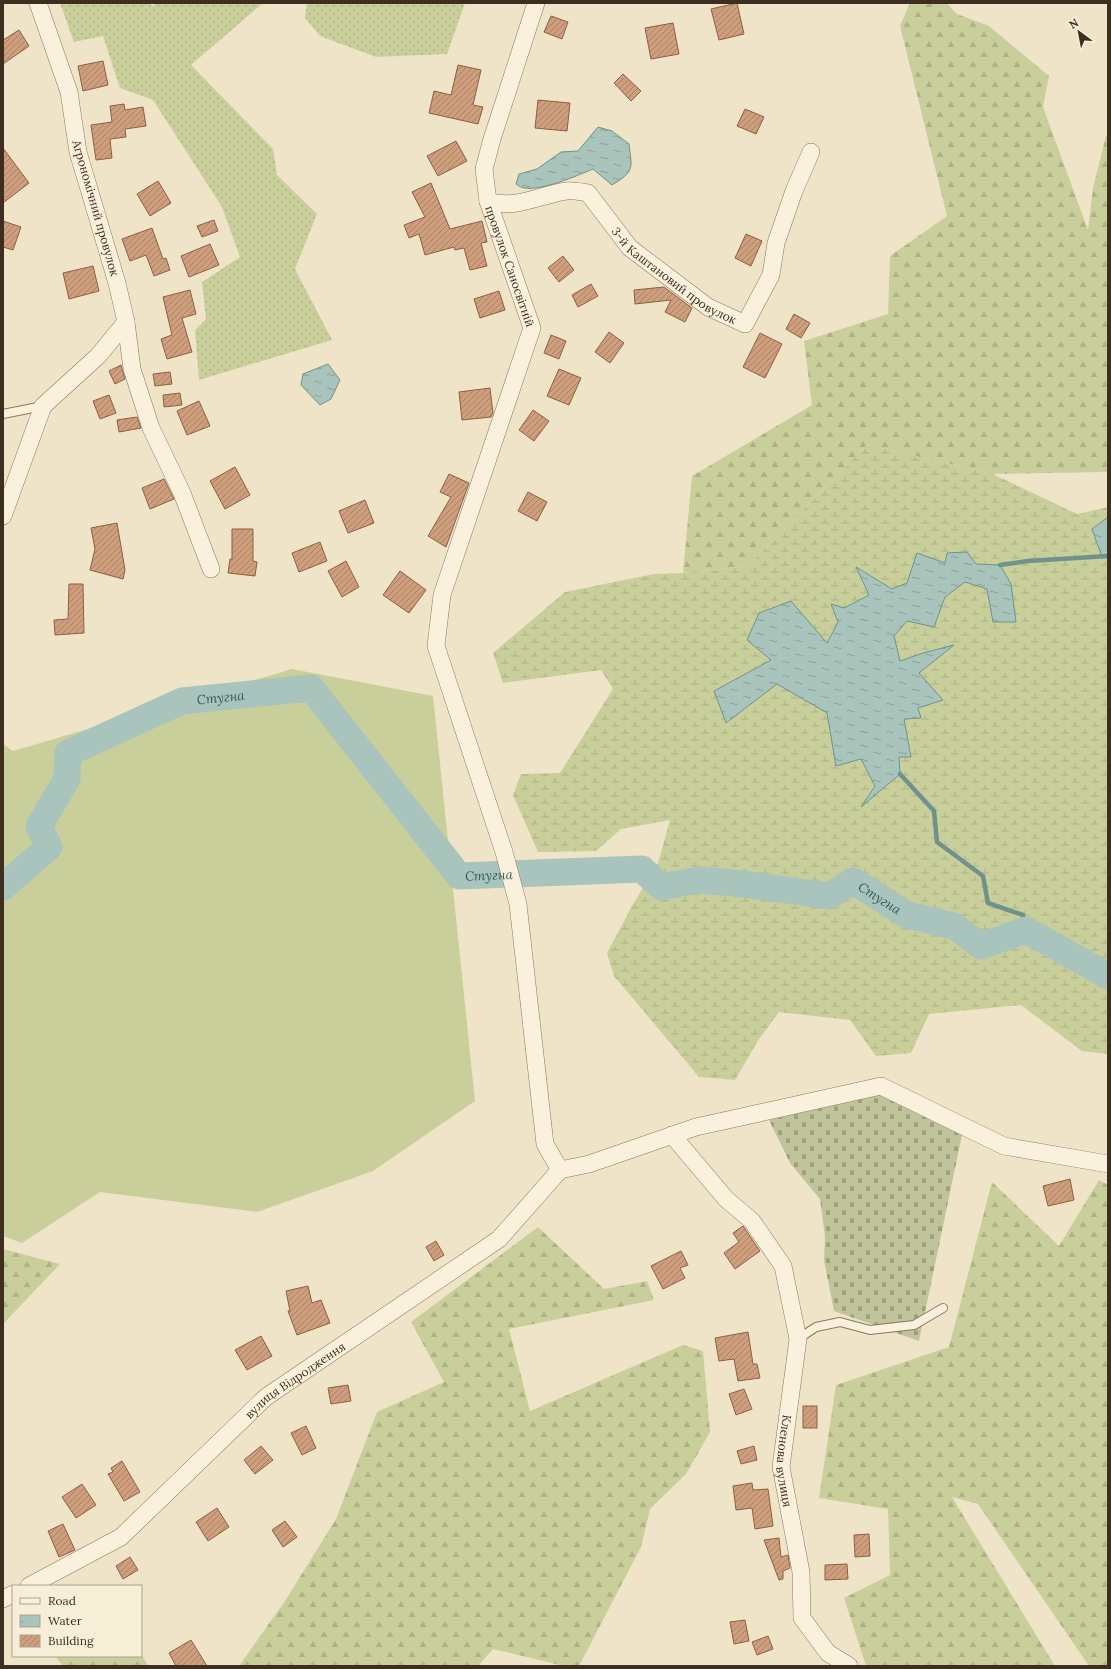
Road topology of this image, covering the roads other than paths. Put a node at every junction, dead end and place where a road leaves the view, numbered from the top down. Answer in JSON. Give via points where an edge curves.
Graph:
{"nodes":[{"id":1,"x":38,"y":3,"type":"edge"},
{"id":2,"x":536,"y":3,"type":"edge"},
{"id":3,"x":811,"y":152,"type":"dead end"},
{"id":4,"x":488,"y":201,"type":"junction"},
{"id":5,"x":126,"y":322,"type":"junction"},
{"id":6,"x":43,"y":406,"type":"junction"},
{"id":7,"x":3,"y":414,"type":"edge"},
{"id":8,"x":3,"y":516,"type":"edge"},
{"id":9,"x":211,"y":569,"type":"dead end"},
{"id":10,"x":672,"y":1135,"type":"junction"},
{"id":11,"x":1108,"y":1164,"type":"edge"},
{"id":12,"x":560,"y":1170,"type":"junction"},
{"id":13,"x":943,"y":1308,"type":"dead end"},
{"id":14,"x":798,"y":1339,"type":"junction"},
{"id":15,"x":30,"y":1585,"type":"edge"},
{"id":16,"x":12,"y":1594,"type":"edge"},
{"id":17,"x":3,"y":1599,"type":"edge"},
{"id":18,"x":849,"y":1666,"type":"edge"}],
"edges":[{"from":1,"to":5,"type":"street","name":"Агрономічний провулок","via":[[69,92],[78,152]]},
{"from":2,"to":4,"type":"street","name":"провулок Саносвітній","via":[[484,169]]},
{"from":3,"to":4,"type":"street","name":"3-й Каштановий провулок","via":[[776,243],[771,275],[745,324],[708,307],[630,248],[588,193],[568,191],[517,203],[497,204]]},
{"from":4,"to":12,"type":"street","name":"провулок Саносвітній","via":[[532,328],[442,595],[436,646],[504,852],[518,904],[545,1144]]},
{"from":5,"to":6,"type":"street","via":[[98,356]]},
{"from":5,"to":9,"type":"street","name":"Агрономічний провулок","via":[[132,369],[151,428],[182,493]]},
{"from":6,"to":7,"type":"lane"},
{"from":6,"to":8,"type":"street"},
{"from":10,"to":11,"type":"street","via":[[696,1127],[881,1086],[1004,1146]]},
{"from":10,"to":12,"type":"street","via":[[589,1164]]},
{"from":10,"to":14,"type":"street","name":"Кленова вулиця","via":[[726,1199],[752,1221],[783,1266]]},
{"from":12,"to":15,"type":"street","name":"вулиця Відродження","via":[[499,1239],[266,1397],[121,1537]]},
{"from":13,"to":14,"type":"lane","via":[[914,1325],[870,1330],[840,1322],[816,1327]]},
{"from":14,"to":18,"type":"street","name":"Кленова вулиця","via":[[781,1467],[801,1572],[802,1618],[828,1653]]},
{"from":16,"to":17,"type":"street"}]}
